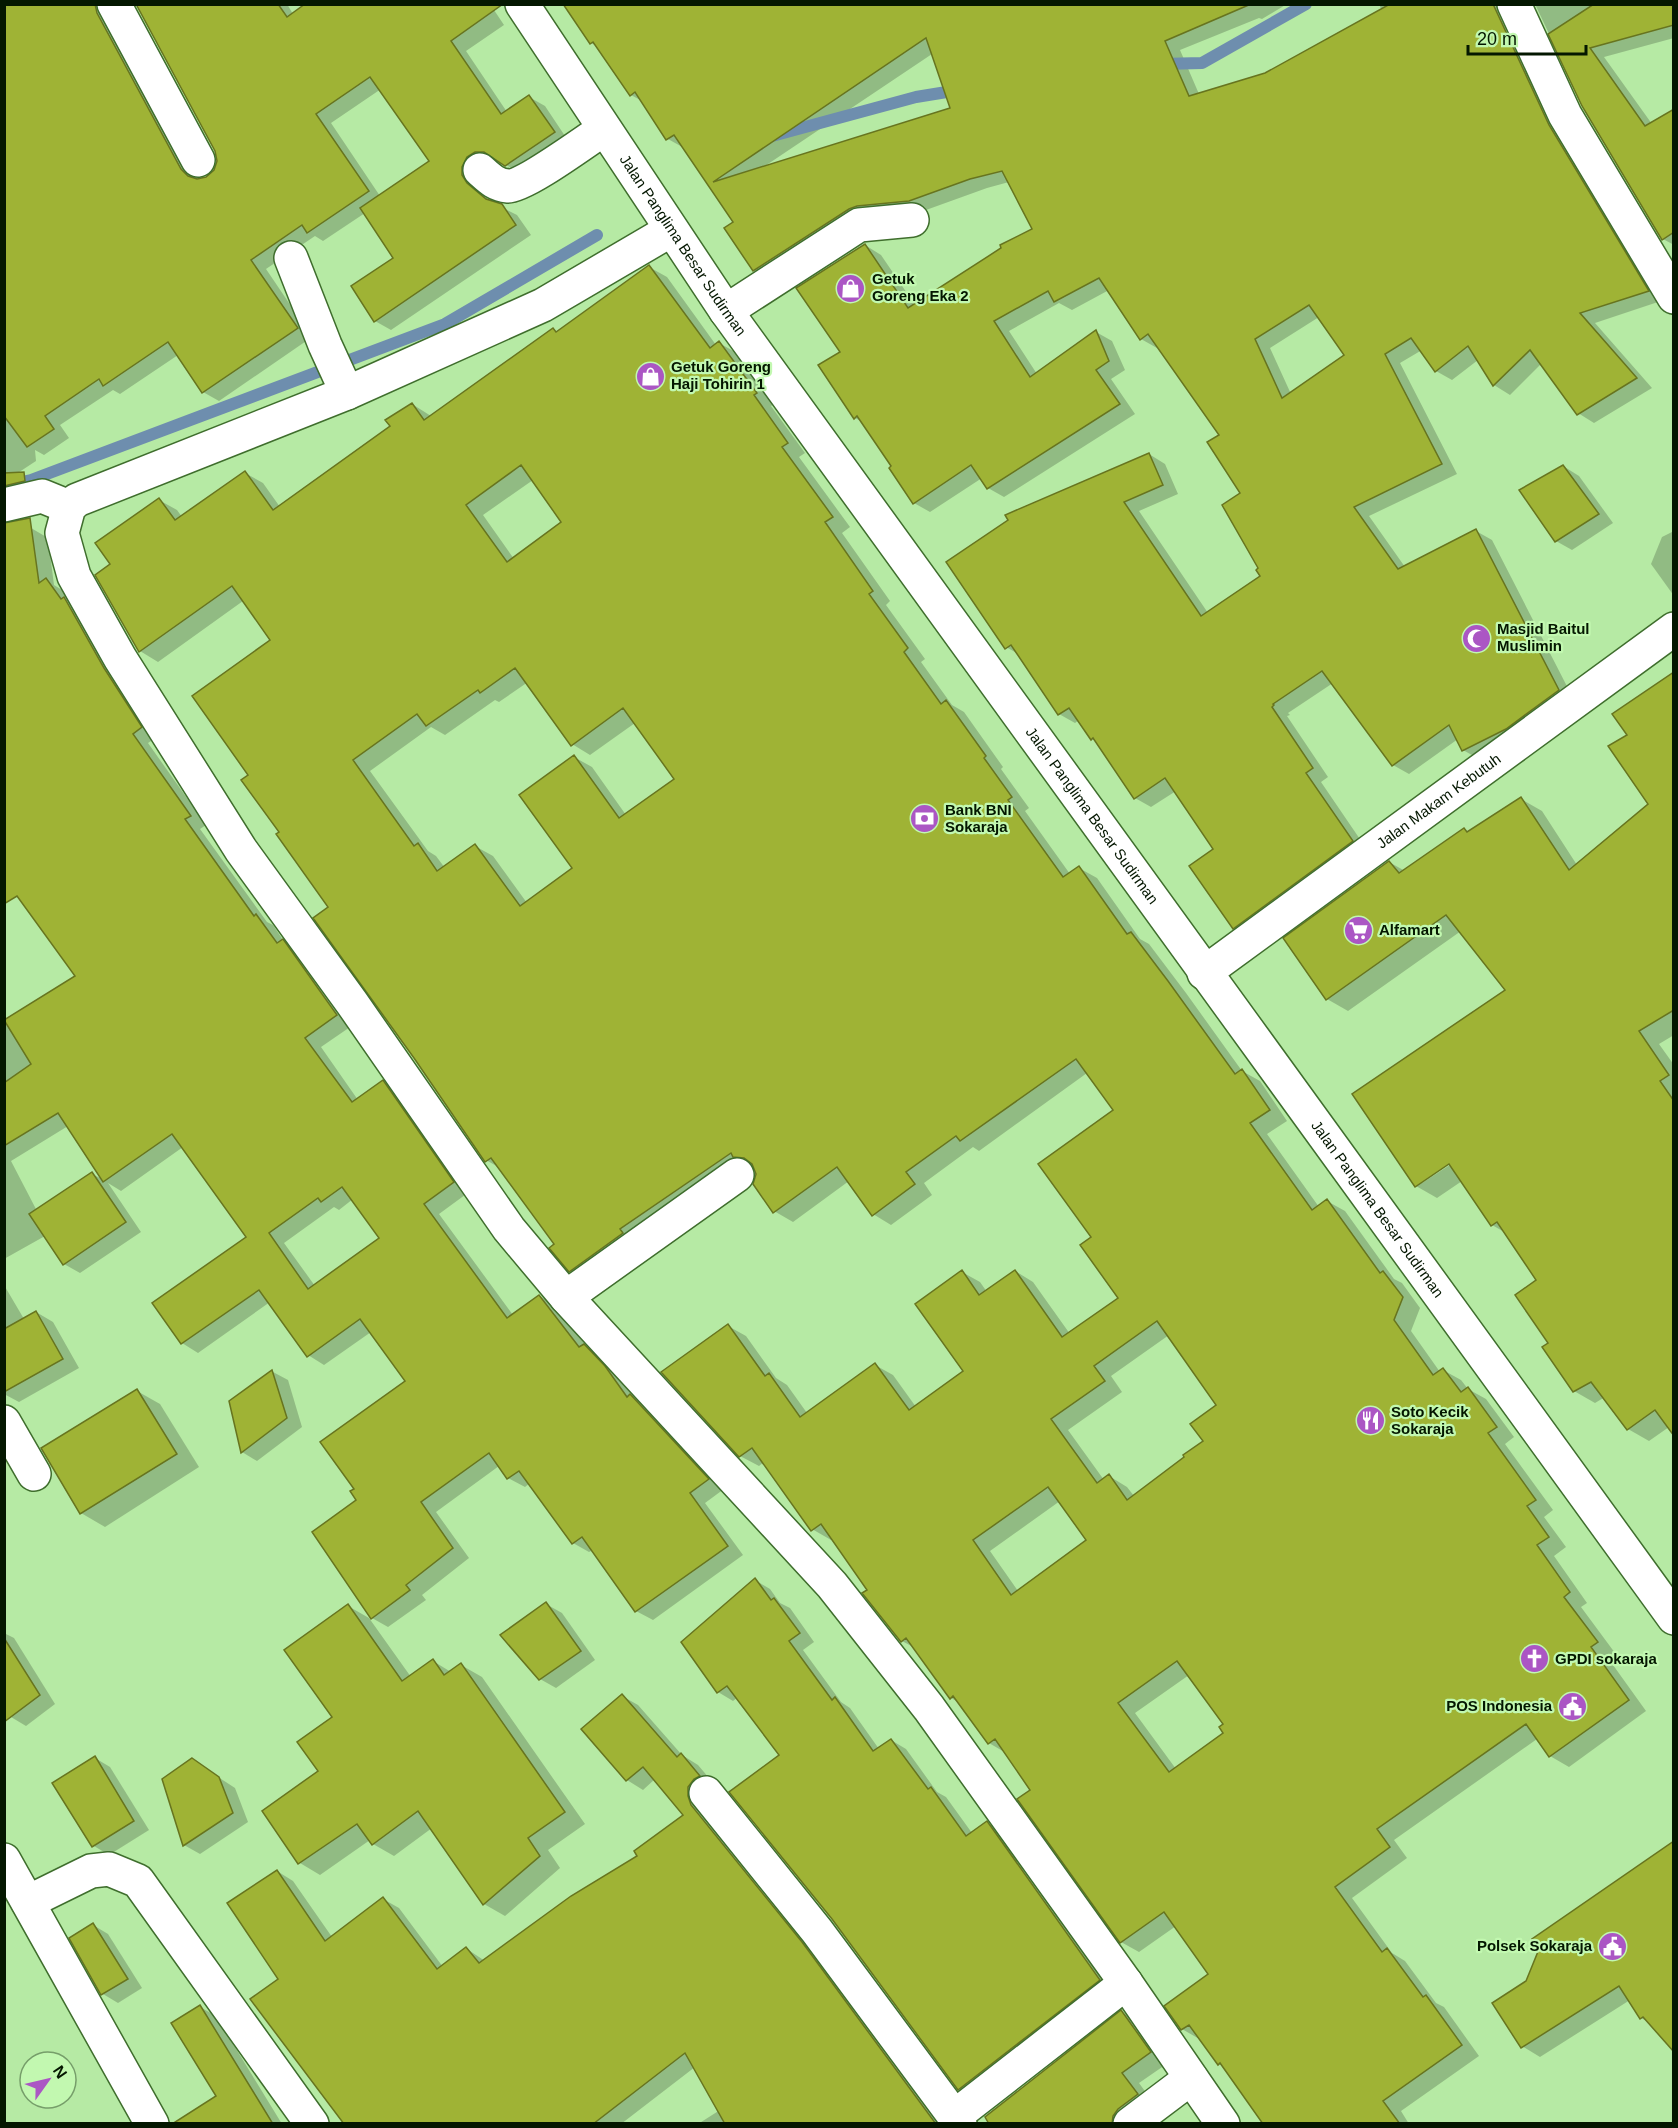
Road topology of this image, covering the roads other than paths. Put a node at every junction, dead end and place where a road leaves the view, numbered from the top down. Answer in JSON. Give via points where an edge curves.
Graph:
{"nodes":[{"id":1,"x":114,"y":4,"type":"edge"},
{"id":2,"x":522,"y":4,"type":"edge"},
{"id":3,"x":1514,"y":4,"type":"edge"},
{"id":4,"x":604,"y":129,"type":"junction"},
{"id":5,"x":198,"y":160,"type":"dead end"},
{"id":6,"x":480,"y":170,"type":"dead end"},
{"id":7,"x":912,"y":220,"type":"dead end"},
{"id":8,"x":671,"y":230,"type":"junction"},
{"id":9,"x":291,"y":258,"type":"dead end"},
{"id":10,"x":1674,"y":297,"type":"edge"},
{"id":11,"x":726,"y":311,"type":"junction"},
{"id":12,"x":344,"y":387,"type":"junction"},
{"id":13,"x":4,"y":505,"type":"edge"},
{"id":14,"x":69,"y":507,"type":"junction"},
{"id":15,"x":1674,"y":629,"type":"edge"},
{"id":16,"x":1204,"y":973,"type":"junction"},
{"id":17,"x":737,"y":1175,"type":"dead end"},
{"id":18,"x":566,"y":1297,"type":"junction"},
{"id":19,"x":4,"y":1422,"type":"edge"},
{"id":20,"x":34,"y":1474,"type":"dead end"},
{"id":21,"x":1674,"y":1618,"type":"edge"},
{"id":22,"x":706,"y":1793,"type":"dead end"},
{"id":23,"x":5,"y":1861,"type":"edge"},
{"id":24,"x":28,"y":1902,"type":"junction"},
{"id":25,"x":1126,"y":1983,"type":"junction"},
{"id":26,"x":1191,"y":2078,"type":"junction"},
{"id":27,"x":957,"y":2120,"type":"edge"},
{"id":28,"x":152,"y":2124,"type":"edge"},
{"id":29,"x":312,"y":2124,"type":"edge"},
{"id":30,"x":1130,"y":2124,"type":"edge"},
{"id":31,"x":1223,"y":2124,"type":"edge"}],
"edges":[{"from":1,"to":5,"type":"main road"},
{"from":2,"to":4,"type":"main road","name":"Jalan Panglima Besar Sudirman"},
{"from":3,"to":10,"type":"main road","via":[[1565,115]]},
{"from":4,"to":6,"type":"main road","via":[[510,186],[495,183]]},
{"from":4,"to":8,"type":"main road","name":"Jalan Panglima Besar Sudirman"},
{"from":7,"to":11,"type":"main road","via":[[859,225]]},
{"from":8,"to":11,"type":"main road","name":"Jalan Panglima Besar Sudirman"},
{"from":8,"to":12,"type":"main road","via":[[543,305]]},
{"from":9,"to":12,"type":"main road"},
{"from":11,"to":16,"type":"main road","name":"Jalan Panglima Besar Sudirman"},
{"from":12,"to":14,"type":"main road","via":[[77,500]]},
{"from":13,"to":14,"type":"main road","via":[[42,496]]},
{"from":14,"to":18,"type":"main road","via":[[63,533],[74,576],[120,658],[241,850],[509,1229]]},
{"from":15,"to":16,"type":"main road","name":"Jalan Makam Kebutuh"},
{"from":16,"to":21,"type":"main road","name":"Jalan Panglima Besar Sudirman"},
{"from":17,"to":18,"type":"main road"},
{"from":18,"to":25,"type":"main road","via":[[832,1585],[929,1708]]},
{"from":19,"to":20,"type":"main road"},
{"from":22,"to":27,"type":"main road","via":[[817,1931]]},
{"from":23,"to":24,"type":"main road"},
{"from":24,"to":28,"type":"main road"},
{"from":24,"to":29,"type":"main road","via":[[91,1870],[110,1869],[138,1881]]},
{"from":25,"to":26,"type":"main road"},
{"from":25,"to":27,"type":"main road"},
{"from":26,"to":30,"type":"main road"},
{"from":26,"to":31,"type":"main road"}]}
